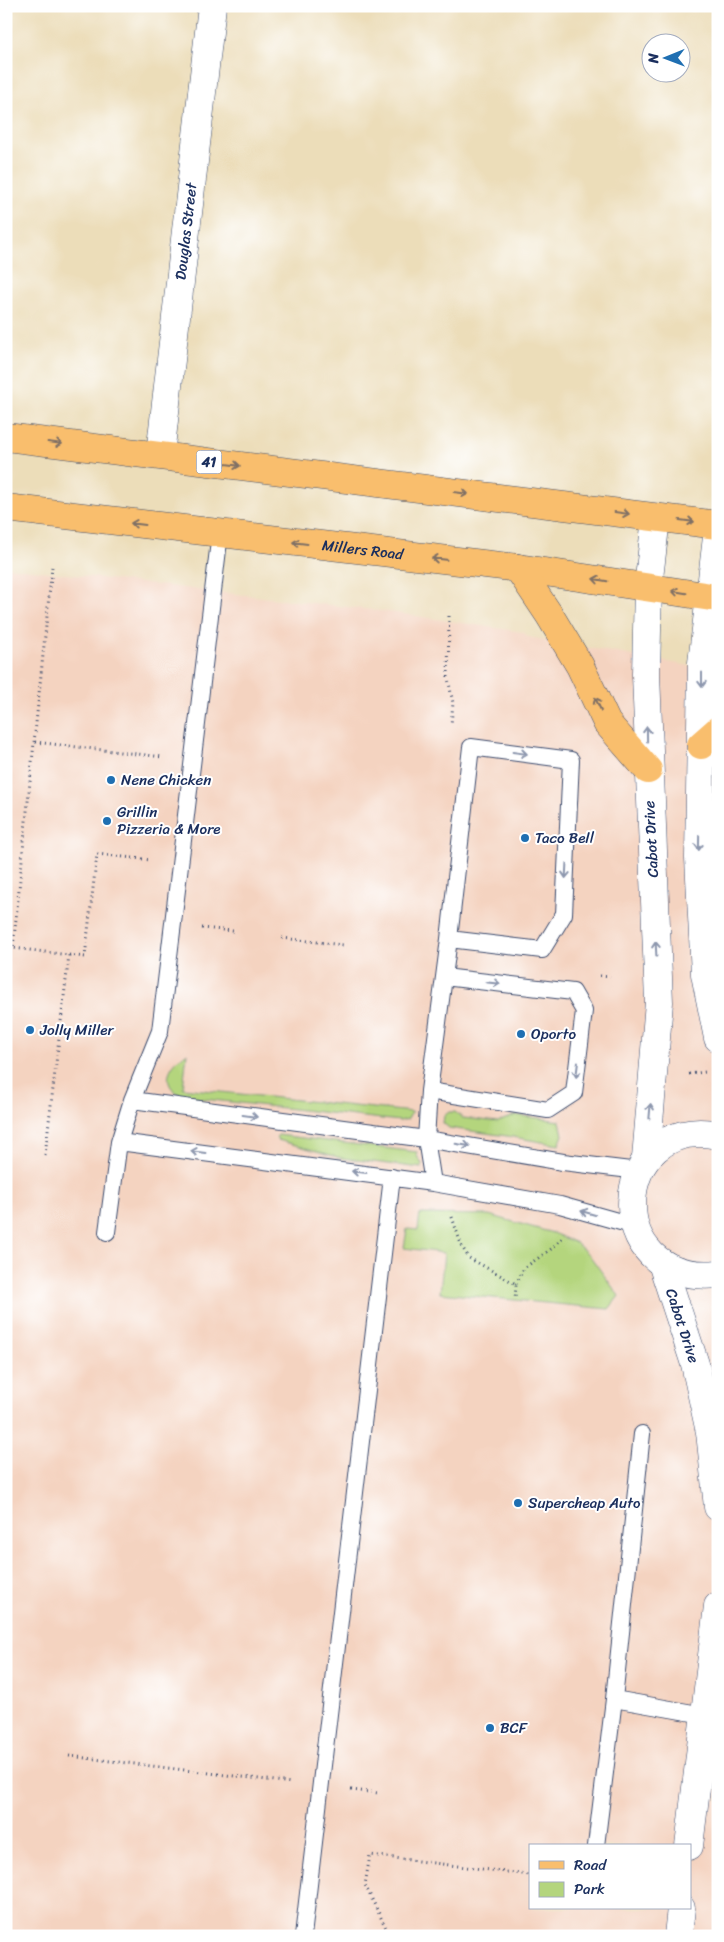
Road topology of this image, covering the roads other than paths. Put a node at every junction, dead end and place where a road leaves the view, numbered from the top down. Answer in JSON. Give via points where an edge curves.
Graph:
{"nodes":[{"id":1,"x":212,"y":6,"type":"edge"},
{"id":2,"x":6,"y":436,"type":"edge"},
{"id":3,"x":160,"y":456,"type":"junction"},
{"id":4,"x":6,"y":508,"type":"edge"},
{"id":5,"x":656,"y":518,"type":"junction"},
{"id":6,"x":718,"y":527,"type":"edge"},
{"id":7,"x":220,"y":534,"type":"junction"},
{"id":8,"x":518,"y":568,"type":"junction"},
{"id":9,"x":648,"y":588,"type":"junction"},
{"id":10,"x":714,"y":597,"type":"edge"},
{"id":11,"x":710,"y":737,"type":"edge"},
{"id":12,"x":648,"y":770,"type":"junction"},
{"id":13,"x":449,"y":940,"type":"junction"},
{"id":14,"x":444,"y":978,"type":"junction"},
{"id":15,"x":718,"y":1038,"type":"edge"},
{"id":16,"x":429,"y":1091,"type":"junction"},
{"id":17,"x":132,"y":1100,"type":"junction"},
{"id":18,"x":718,"y":1135,"type":"edge"},
{"id":19,"x":426,"y":1139,"type":"junction"},
{"id":20,"x":119,"y":1142,"type":"junction"},
{"id":21,"x":642,"y":1165,"type":"junction"},
{"id":22,"x":392,"y":1176,"type":"junction"},
{"id":23,"x":433,"y":1183,"type":"junction"},
{"id":24,"x":635,"y":1226,"type":"junction"},
{"id":25,"x":107,"y":1232,"type":"dead end"},
{"id":26,"x":662,"y":1263,"type":"junction"},
{"id":27,"x":718,"y":1274,"type":"edge"},
{"id":28,"x":642,"y":1434,"type":"dead end"},
{"id":29,"x":718,"y":1507,"type":"edge"},
{"id":30,"x":718,"y":1606,"type":"edge"},
{"id":31,"x":614,"y":1699,"type":"junction"},
{"id":32,"x":704,"y":1715,"type":"junction"},
{"id":33,"x":596,"y":1844,"type":"edge"},
{"id":34,"x":689,"y":1844,"type":"edge"},
{"id":35,"x":681,"y":1910,"type":"edge"},
{"id":36,"x":303,"y":1936,"type":"edge"},
{"id":37,"x":678,"y":1936,"type":"edge"}],
"edges":[{"from":1,"to":3,"type":"street","name":"Douglas Street"},
{"from":2,"to":3,"type":"main road","number":"41","one_way":true},
{"from":3,"to":5,"type":"main road","number":"41","one_way":true},
{"from":7,"to":4,"type":"main road","name":"Millers Road","one_way":true},
{"from":5,"to":6,"type":"main road","number":"41","one_way":true},
{"from":5,"to":9,"type":"street","name":"Cabot Drive"},
{"from":6,"to":10,"type":"street"},
{"from":8,"to":7,"type":"main road","name":"Millers Road","one_way":true},
{"from":7,"to":17,"type":"lane","via":[[160,1031]]},
{"from":9,"to":8,"type":"main road","name":"Millers Road","one_way":true},
{"from":12,"to":8,"type":"main road","one_way":true,"via":[[607,723],[580,666]]},
{"from":10,"to":9,"type":"main road","name":"Millers Road","one_way":true},
{"from":12,"to":9,"type":"street","name":"Cabot Drive","one_way":true},
{"from":10,"to":11,"type":"street","one_way":true,"via":[[702,663]]},
{"from":11,"to":15,"type":"street","one_way":true,"via":[[699,858],[705,964]]},
{"from":21,"to":12,"type":"street","name":"Cabot Drive","one_way":true,"via":[[659,1002]]},
{"from":13,"to":13,"type":"lane","one_way":true,"via":[[472,747],[571,760],[564,914],[542,950]]},
{"from":13,"to":14,"type":"lane"},
{"from":14,"to":16,"type":"lane"},
{"from":14,"to":16,"type":"lane","one_way":true,"via":[[573,992],[584,1011],[574,1093],[548,1110]]},
{"from":16,"to":19,"type":"lane"},
{"from":17,"to":19,"type":"lane","one_way":true},
{"from":17,"to":20,"type":"lane"},
{"from":18,"to":21,"type":"street","via":[[705,1132],[683,1135],[662,1144]]},
{"from":19,"to":21,"type":"lane","one_way":true,"via":[[563,1162]]},
{"from":19,"to":23,"type":"lane"},
{"from":22,"to":20,"type":"lane","one_way":true},
{"from":20,"to":25,"type":"lane"},
{"from":21,"to":24,"type":"street","name":"Cabot Drive","via":[[633,1189],[631,1208]]},
{"from":22,"to":23,"type":"lane"},
{"from":22,"to":36,"type":"lane"},
{"from":24,"to":23,"type":"lane","one_way":true,"via":[[560,1205]]},
{"from":24,"to":26,"type":"street","via":[[646,1247]]},
{"from":26,"to":27,"type":"street","via":[[680,1272]]},
{"from":26,"to":29,"type":"street","name":"Cabot Drive","via":[[695,1364],[710,1432]]},
{"from":28,"to":31,"type":"lane"},
{"from":30,"to":32,"type":"street"},
{"from":31,"to":32,"type":"lane"},
{"from":31,"to":33,"type":"lane"},
{"from":32,"to":34,"type":"street"},
{"from":35,"to":37,"type":"street"}]}
